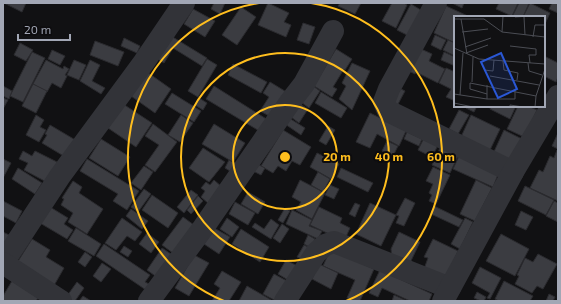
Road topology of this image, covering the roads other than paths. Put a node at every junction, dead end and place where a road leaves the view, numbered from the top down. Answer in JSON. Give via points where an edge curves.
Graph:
{"nodes":[{"id":1,"x":184,"y":3,"type":"edge"},
{"id":2,"x":436,"y":3,"type":"edge"},
{"id":3,"x":333,"y":31,"type":"dead end"},
{"id":4,"x":558,"y":96,"type":"edge"},
{"id":5,"x":513,"y":172,"type":"junction"},
{"id":6,"x":3,"y":263,"type":"edge"},
{"id":7,"x":447,"y":294,"type":"edge"},
{"id":8,"x":61,"y":301,"type":"edge"},
{"id":9,"x":149,"y":301,"type":"edge"},
{"id":10,"x":285,"y":301,"type":"edge"}],
"edges":[{"from":1,"to":6,"type":"street","via":[[60,176]]},
{"from":2,"to":5,"type":"street","via":[[389,89],[384,102],[388,111]]},
{"from":3,"to":9,"type":"street","via":[[304,84]]},
{"from":4,"to":5,"type":"street"},
{"from":5,"to":7,"type":"street"},
{"from":6,"to":8,"type":"street"},
{"from":7,"to":10,"type":"street","via":[[334,242],[325,245],[316,254]]}]}
